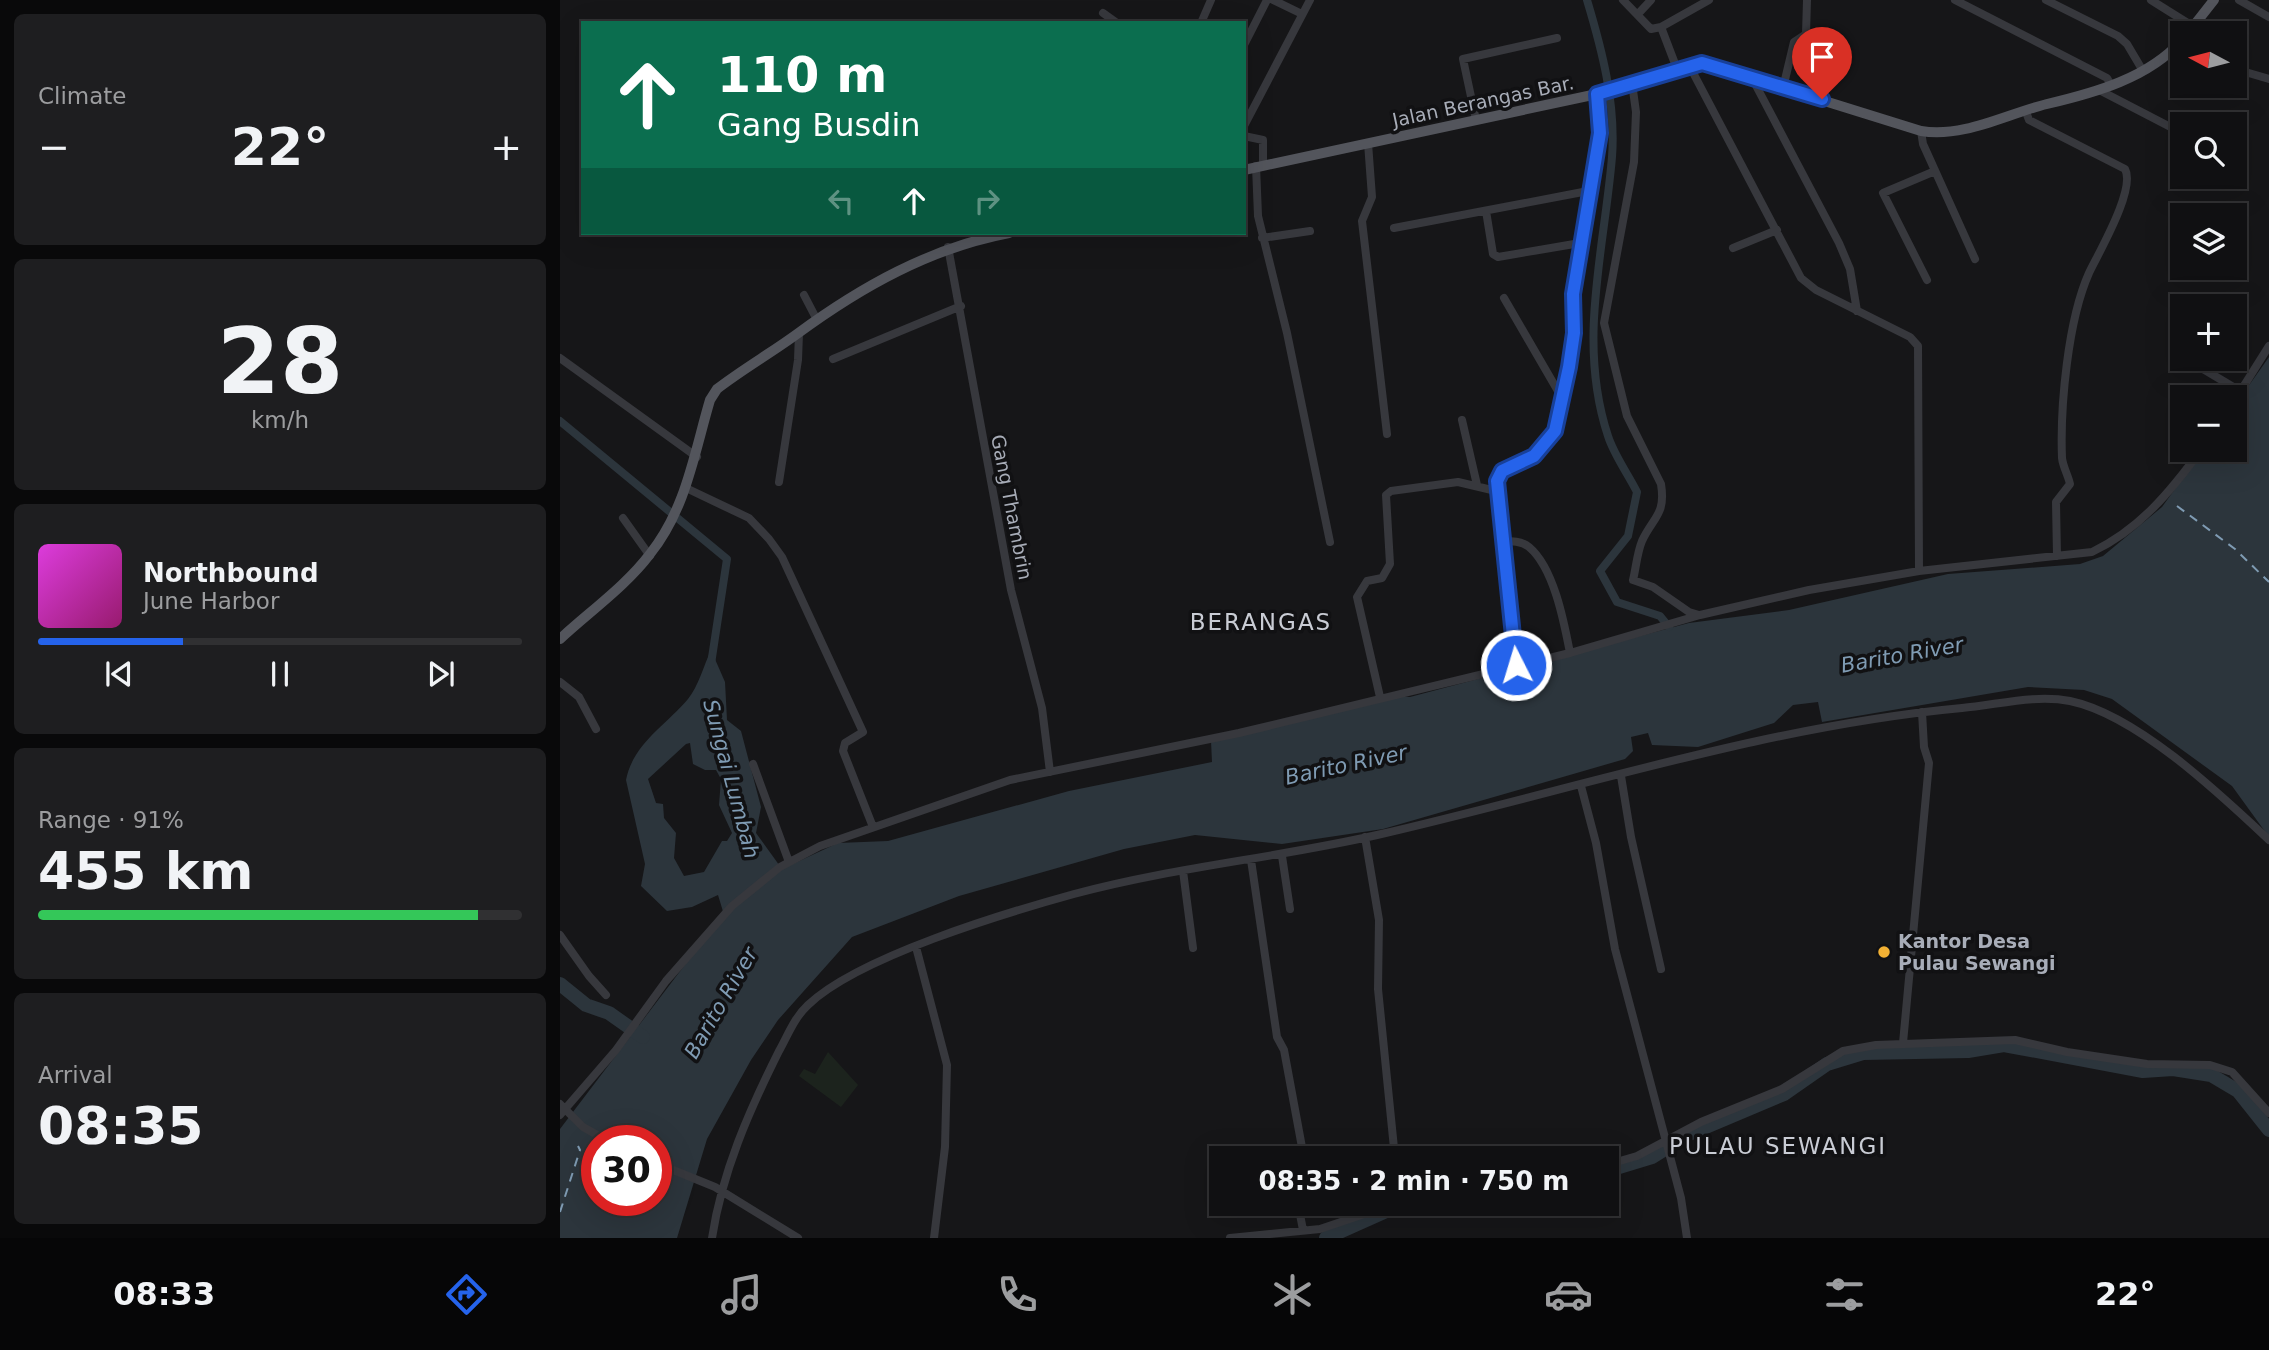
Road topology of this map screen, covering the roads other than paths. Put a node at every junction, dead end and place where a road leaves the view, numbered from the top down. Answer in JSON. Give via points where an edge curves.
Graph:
{"nodes":[{"id":1,"x":1211,"y":0,"type":"edge"},
{"id":2,"x":1267,"y":0,"type":"edge"},
{"id":3,"x":1273,"y":0,"type":"edge"},
{"id":4,"x":1310,"y":0,"type":"edge"},
{"id":5,"x":1623,"y":0,"type":"edge"},
{"id":6,"x":1651,"y":0,"type":"edge"},
{"id":7,"x":1709,"y":0,"type":"edge"},
{"id":8,"x":1807,"y":0,"type":"edge"},
{"id":9,"x":1955,"y":0,"type":"edge"},
{"id":10,"x":2046,"y":0,"type":"edge"},
{"id":11,"x":2151,"y":0,"type":"edge"},
{"id":12,"x":2214,"y":0,"type":"edge"},
{"id":13,"x":2239,"y":0,"type":"edge"},
{"id":14,"x":1102,"y":13,"type":"dead end"},
{"id":15,"x":1302,"y":14,"type":"junction"},
{"id":16,"x":1638,"y":14,"type":"junction"},
{"id":17,"x":2269,"y":17,"type":"edge"},
{"id":18,"x":1114,"y":21,"type":"edge"},
{"id":19,"x":1202,"y":21,"type":"edge"},
{"id":20,"x":2179,"y":21,"type":"edge"},
{"id":21,"x":2198,"y":21,"type":"edge"},
{"id":22,"x":1661,"y":27,"type":"junction"},
{"id":23,"x":1557,"y":38,"type":"dead end"},
{"id":24,"x":1246,"y":41,"type":"edge"},
{"id":25,"x":2170,"y":56,"type":"edge"},
{"id":26,"x":1689,"y":65,"type":"junction"},
{"id":27,"x":1677,"y":69,"type":"junction"},
{"id":28,"x":2143,"y":71,"type":"junction"},
{"id":29,"x":2247,"y":73,"type":"edge"},
{"id":30,"x":1752,"y":78,"type":"junction"},
{"id":31,"x":2269,"y":79,"type":"edge"},
{"id":32,"x":1628,"y":84,"type":"junction"},
{"id":33,"x":2112,"y":85,"type":"junction"},
{"id":34,"x":1783,"y":88,"type":"junction"},
{"id":35,"x":2101,"y":91,"type":"junction"},
{"id":36,"x":1600,"y":93,"type":"junction"},
{"id":37,"x":2026,"y":112,"type":"junction"},
{"id":38,"x":1476,"y":120,"type":"junction"},
{"id":39,"x":1246,"y":122,"type":"edge"},
{"id":40,"x":2170,"y":127,"type":"edge"},
{"id":41,"x":1921,"y":131,"type":"junction"},
{"id":42,"x":1246,"y":136,"type":"edge"},
{"id":43,"x":1368,"y":143,"type":"junction"},
{"id":44,"x":1260,"y":166,"type":"junction"},
{"id":45,"x":1246,"y":170,"type":"edge"},
{"id":46,"x":1935,"y":171,"type":"junction"},
{"id":47,"x":1588,"y":191,"type":"junction"},
{"id":48,"x":1486,"y":211,"type":"junction"},
{"id":49,"x":1394,"y":228,"type":"dead end"},
{"id":50,"x":1777,"y":230,"type":"junction"},
{"id":51,"x":1310,"y":231,"type":"dead end"},
{"id":52,"x":1000,"y":235,"type":"edge"},
{"id":53,"x":1262,"y":238,"type":"junction"},
{"id":54,"x":1580,"y":243,"type":"junction"},
{"id":55,"x":948,"y":247,"type":"junction"},
{"id":56,"x":1733,"y":248,"type":"dead end"},
{"id":57,"x":1975,"y":259,"type":"dead end"},
{"id":58,"x":1927,"y":280,"type":"dead end"},
{"id":59,"x":804,"y":295,"type":"dead end"},
{"id":60,"x":1504,"y":298,"type":"dead end"},
{"id":61,"x":961,"y":306,"type":"junction"},
{"id":62,"x":1857,"y":311,"type":"junction"},
{"id":63,"x":816,"y":318,"type":"junction"},
{"id":64,"x":799,"y":333,"type":"junction"},
{"id":65,"x":2269,"y":346,"type":"edge"},
{"id":66,"x":560,"y":358,"type":"edge"},
{"id":67,"x":833,"y":359,"type":"dead end"},
{"id":68,"x":2206,"y":371,"type":"edge"},
{"id":69,"x":2230,"y":385,"type":"edge"},
{"id":70,"x":2244,"y":385,"type":"edge"},
{"id":71,"x":1562,"y":398,"type":"junction"},
{"id":72,"x":1462,"y":420,"type":"dead end"},
{"id":73,"x":1387,"y":434,"type":"dead end"},
{"id":74,"x":697,"y":457,"type":"junction"},
{"id":75,"x":2191,"y":462,"type":"edge"},
{"id":76,"x":779,"y":482,"type":"dead end"},
{"id":77,"x":1477,"y":485,"type":"junction"},
{"id":78,"x":685,"y":490,"type":"junction"},
{"id":79,"x":1496,"y":491,"type":"junction"},
{"id":80,"x":623,"y":518,"type":"dead end"},
{"id":81,"x":1502,"y":541,"type":"junction"},
{"id":82,"x":1330,"y":542,"type":"dead end"},
{"id":83,"x":650,"y":556,"type":"junction"},
{"id":84,"x":2057,"y":556,"type":"junction"},
{"id":85,"x":1919,"y":571,"type":"junction"},
{"id":86,"x":1698,"y":616,"type":"junction"},
{"id":87,"x":560,"y":639,"type":"edge"},
{"id":88,"x":1570,"y":653,"type":"junction"},
{"id":89,"x":1516,"y":665,"type":"junction"},
{"id":90,"x":560,"y":682,"type":"edge"},
{"id":91,"x":1380,"y":697,"type":"junction"},
{"id":92,"x":1922,"y":712,"type":"junction"},
{"id":93,"x":596,"y":729,"type":"dead end"},
{"id":94,"x":753,"y":764,"type":"dead end"},
{"id":95,"x":1050,"y":772,"type":"junction"},
{"id":96,"x":1621,"y":776,"type":"junction"},
{"id":97,"x":1580,"y":786,"type":"junction"},
{"id":98,"x":873,"y":827,"type":"junction"},
{"id":99,"x":1366,"y":837,"type":"junction"},
{"id":100,"x":2269,"y":840,"type":"edge"},
{"id":101,"x":1282,"y":856,"type":"junction"},
{"id":102,"x":1251,"y":860,"type":"junction"},
{"id":103,"x":789,"y":862,"type":"junction"},
{"id":104,"x":1183,"y":871,"type":"junction"},
{"id":105,"x":1290,"y":909,"type":"dead end"},
{"id":106,"x":560,"y":936,"type":"edge"},
{"id":107,"x":916,"y":947,"type":"junction"},
{"id":108,"x":1193,"y":948,"type":"dead end"},
{"id":109,"x":1661,"y":969,"type":"dead end"},
{"id":110,"x":606,"y":995,"type":"dead end"},
{"id":111,"x":1903,"y":1044,"type":"junction"},
{"id":112,"x":563,"y":1109,"type":"edge"},
{"id":113,"x":2269,"y":1112,"type":"edge"},
{"id":114,"x":581,"y":1125,"type":"edge"},
{"id":115,"x":1302,"y":1146,"type":"edge"},
{"id":116,"x":1394,"y":1146,"type":"edge"},
{"id":117,"x":1666,"y":1148,"type":"junction"},
{"id":118,"x":1619,"y":1161,"type":"edge"},
{"id":119,"x":672,"y":1170,"type":"edge"},
{"id":120,"x":719,"y":1189,"type":"junction"},
{"id":121,"x":1300,"y":1216,"type":"edge"},
{"id":122,"x":1360,"y":1216,"type":"edge"},
{"id":123,"x":1303,"y":1230,"type":"junction"},
{"id":124,"x":712,"y":1238,"type":"edge"},
{"id":125,"x":798,"y":1238,"type":"edge"},
{"id":126,"x":934,"y":1238,"type":"edge"},
{"id":127,"x":1230,"y":1238,"type":"edge"},
{"id":128,"x":1687,"y":1238,"type":"edge"}],
"edges":[{"from":1,"to":19,"type":"street"},
{"from":2,"to":24,"type":"street"},
{"from":3,"to":15,"type":"street"},
{"from":4,"to":15,"type":"street"},
{"from":5,"to":16,"type":"street"},
{"from":6,"to":16,"type":"street"},
{"from":7,"to":22,"type":"street"},
{"from":8,"to":34,"type":"street","via":[[1806,34],[1794,43]]},
{"from":9,"to":33,"type":"street","via":[[2107,78]]},
{"from":10,"to":28,"type":"street","via":[[2118,36]]},
{"from":11,"to":20,"type":"street"},
{"from":12,"to":21,"type":"main road"},
{"from":13,"to":17,"type":"street"},
{"from":14,"to":18,"type":"street"},
{"from":15,"to":39,"type":"street"},
{"from":16,"to":22,"type":"street","via":[[1651,29]]},
{"from":22,"to":27,"type":"street"},
{"from":23,"to":38,"type":"street","via":[[1463,59]]},
{"from":25,"to":28,"type":"main road","name":"Jalan Berangas Bar."},
{"from":26,"to":27,"type":"main road","name":"Jalan Berangas Bar."},
{"from":26,"to":30,"type":"main road","name":"Jalan Berangas Bar.","via":[[1713,65]]},
{"from":26,"to":50,"type":"street"},
{"from":27,"to":32,"type":"main road","name":"Jalan Berangas Bar."},
{"from":28,"to":33,"type":"main road","name":"Jalan Berangas Bar."},
{"from":29,"to":31,"type":"street"},
{"from":30,"to":34,"type":"main road","name":"Jalan Berangas Bar."},
{"from":30,"to":62,"type":"street","via":[[1839,243],[1850,269]]},
{"from":32,"to":36,"type":"main road","name":"Jalan Berangas Bar."},
{"from":32,"to":86,"type":"street","via":[[1636,112],[1634,162],[1605,323],[1627,416],[1663,495],[1661,513],[1643,540],[1633,580],[1653,587]]},
{"from":33,"to":35,"type":"main road","name":"Jalan Berangas Bar."},
{"from":34,"to":41,"type":"main road","name":"Jalan Berangas Bar."},
{"from":35,"to":37,"type":"main road","name":"Jalan Berangas Bar."},
{"from":35,"to":40,"type":"street"},
{"from":36,"to":38,"type":"main road","name":"Jalan Berangas Bar."},
{"from":36,"to":47,"type":"street","via":[[1601,124]]},
{"from":37,"to":41,"type":"main road","name":"Jalan Berangas Bar.","via":[[1952,131]]},
{"from":37,"to":84,"type":"street","via":[[2029,120],[2125,169],[2129,177],[2081,291],[2073,323],[2062,459],[2070,484],[2056,502]]},
{"from":38,"to":43,"type":"main road","name":"Jalan Berangas Bar."},
{"from":41,"to":46,"type":"street"},
{"from":42,"to":44,"type":"street","via":[[1263,140]]},
{"from":43,"to":44,"type":"main road","name":"Jalan Berangas Bar."},
{"from":43,"to":73,"type":"street","via":[[1373,197],[1362,221]]},
{"from":44,"to":45,"type":"main road","name":"Jalan Berangas Bar."},
{"from":44,"to":53,"type":"street"},
{"from":46,"to":57,"type":"street"},
{"from":46,"to":58,"type":"street","via":[[1883,193]]},
{"from":47,"to":48,"type":"street"},
{"from":47,"to":54,"type":"street"},
{"from":48,"to":49,"type":"street"},
{"from":48,"to":54,"type":"street","via":[[1493,254],[1498,257]]},
{"from":50,"to":56,"type":"street"},
{"from":50,"to":62,"type":"street","via":[[1807,285]]},
{"from":51,"to":53,"type":"street"},
{"from":52,"to":55,"type":"main road"},
{"from":53,"to":82,"type":"street","via":[[1287,333]]},
{"from":54,"to":71,"type":"street","via":[[1573,294],[1574,333]]},
{"from":55,"to":61,"type":"street","name":"Gang Thambrin"},
{"from":55,"to":63,"type":"main road"},
{"from":59,"to":63,"type":"street"},
{"from":60,"to":71,"type":"street"},
{"from":61,"to":67,"type":"street"},
{"from":61,"to":95,"type":"street","name":"Gang Thambrin","via":[[987,470],[1011,590],[1038,686]]},
{"from":62,"to":85,"type":"street","via":[[1910,337],[1919,350]]},
{"from":63,"to":64,"type":"main road"},
{"from":64,"to":74,"type":"main road","via":[[717,389],[710,400]]},
{"from":64,"to":76,"type":"street"},
{"from":65,"to":70,"type":"street"},
{"from":66,"to":74,"type":"street"},
{"from":68,"to":69,"type":"street"},
{"from":71,"to":79,"type":"street","via":[[1552,438],[1534,456],[1502,471]]},
{"from":72,"to":77,"type":"street"},
{"from":74,"to":78,"type":"main road"},
{"from":75,"to":84,"type":"street","via":[[2160,503],[2130,530],[2092,552]]},
{"from":77,"to":79,"type":"street"},
{"from":77,"to":91,"type":"street","via":[[1458,482],[1386,495],[1390,564],[1382,578],[1367,581],[1357,597]]},
{"from":78,"to":83,"type":"main road"},
{"from":78,"to":98,"type":"street","via":[[749,518],[782,557],[863,732],[845,743],[843,751]]},
{"from":79,"to":81,"type":"street"},
{"from":80,"to":83,"type":"street"},
{"from":81,"to":88,"type":"street","via":[[1524,544],[1539,560],[1556,594]]},
{"from":81,"to":89,"type":"street"},
{"from":83,"to":87,"type":"main road"},
{"from":84,"to":85,"type":"street"},
{"from":85,"to":86,"type":"street"},
{"from":86,"to":88,"type":"street"},
{"from":88,"to":89,"type":"street"},
{"from":89,"to":91,"type":"street"},
{"from":90,"to":93,"type":"street","via":[[579,696]]},
{"from":91,"to":95,"type":"street","via":[[1239,733]]},
{"from":92,"to":96,"type":"street","via":[[1780,737]]},
{"from":92,"to":100,"type":"street","via":[[2047,699],[2083,705],[2118,720],[2158,746]]},
{"from":92,"to":111,"type":"street","via":[[1929,763]]},
{"from":94,"to":103,"type":"street"},
{"from":95,"to":98,"type":"street","via":[[1010,780]]},
{"from":96,"to":97,"type":"street"},
{"from":96,"to":109,"type":"street","via":[[1630,837]]},
{"from":97,"to":99,"type":"street"},
{"from":97,"to":117,"type":"street","via":[[1596,843],[1615,949]]},
{"from":98,"to":103,"type":"street"},
{"from":99,"to":101,"type":"street"},
{"from":99,"to":116,"type":"street","via":[[1379,920],[1378,989]]},
{"from":101,"to":102,"type":"street"},
{"from":101,"to":105,"type":"street"},
{"from":102,"to":104,"type":"street"},
{"from":102,"to":115,"type":"street","via":[[1278,1037]]},
{"from":103,"to":112,"type":"street","via":[[732,906]]},
{"from":104,"to":107,"type":"street","via":[[1075,894]]},
{"from":104,"to":108,"type":"street"},
{"from":106,"to":110,"type":"street"},
{"from":107,"to":120,"type":"street","via":[[847,979],[799,1015],[747,1114]]},
{"from":107,"to":126,"type":"street","via":[[947,1065],[945,1147]]},
{"from":111,"to":113,"type":"street","via":[[2015,1040],[2147,1064],[2210,1065],[2232,1072]]},
{"from":111,"to":117,"type":"street","via":[[1843,1051],[1782,1089],[1700,1122]]},
{"from":112,"to":114,"type":"street"},
{"from":117,"to":118,"type":"street"},
{"from":117,"to":128,"type":"street"},
{"from":119,"to":120,"type":"street"},
{"from":120,"to":124,"type":"street"},
{"from":120,"to":125,"type":"street"},
{"from":121,"to":123,"type":"street"},
{"from":122,"to":123,"type":"street"},
{"from":123,"to":127,"type":"street"}]}
